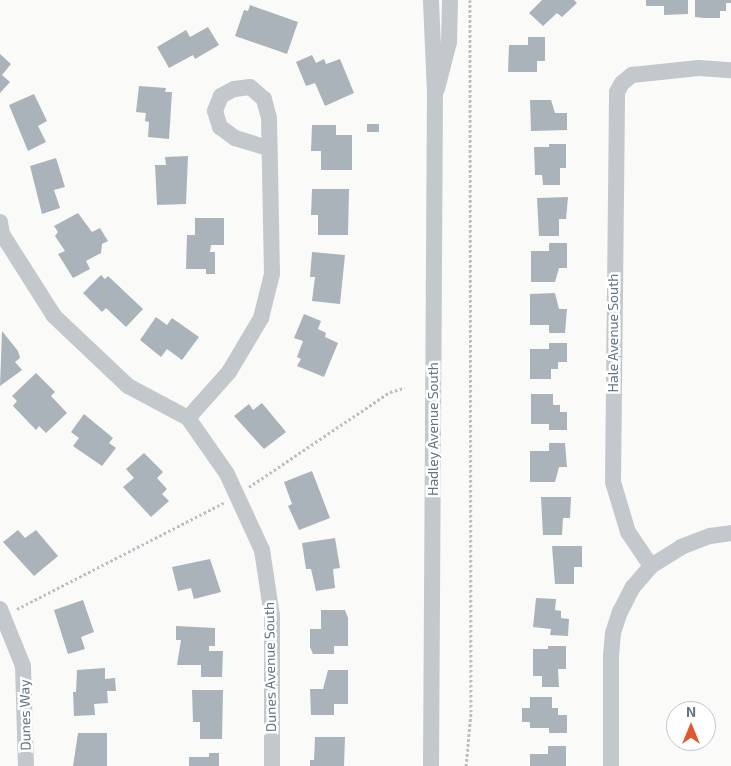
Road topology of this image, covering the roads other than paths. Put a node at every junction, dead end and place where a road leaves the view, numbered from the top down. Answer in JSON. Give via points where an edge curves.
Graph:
{"nodes":[{"id":1,"x":431,"y":0,"type":"edge"},
{"id":2,"x":450,"y":0,"type":"edge"},
{"id":3,"x":731,"y":70,"type":"edge"},
{"id":4,"x":436,"y":93,"type":"junction"},
{"id":5,"x":268,"y":148,"type":"dead end"},
{"id":6,"x":0,"y":222,"type":"edge"},
{"id":7,"x":188,"y":418,"type":"junction"},
{"id":8,"x":731,"y":532,"type":"edge"},
{"id":9,"x":651,"y":566,"type":"junction"},
{"id":10,"x":2,"y":613,"type":"edge"},
{"id":11,"x":26,"y":766,"type":"edge"},
{"id":12,"x":272,"y":766,"type":"edge"},
{"id":13,"x":431,"y":766,"type":"edge"},
{"id":14,"x":611,"y":766,"type":"edge"}],
"edges":[{"from":1,"to":4,"type":"street","name":"Hadley Avenue South"},
{"from":2,"to":4,"type":"street","name":"Hadley Avenue South","via":[[447,50]]},
{"from":3,"to":9,"type":"street","name":"Hale Avenue South","via":[[700,68],[632,75],[618,90],[613,482],[628,532]]},
{"from":4,"to":13,"type":"street","name":"Hadley Avenue South"},
{"from":5,"to":7,"type":"street","via":[[272,274],[261,318],[229,372]]},
{"from":6,"to":7,"type":"street","name":"Dunes Avenue South","via":[[2,234],[54,316],[128,386]]},
{"from":7,"to":12,"type":"street","name":"Dunes Avenue South","via":[[227,474],[262,550],[272,616]]},
{"from":8,"to":9,"type":"street","via":[[681,546]]},
{"from":9,"to":14,"type":"street","via":[[633,587],[613,633]]},
{"from":10,"to":11,"type":"street","name":"Dunes Way","via":[[23,666]]}]}
